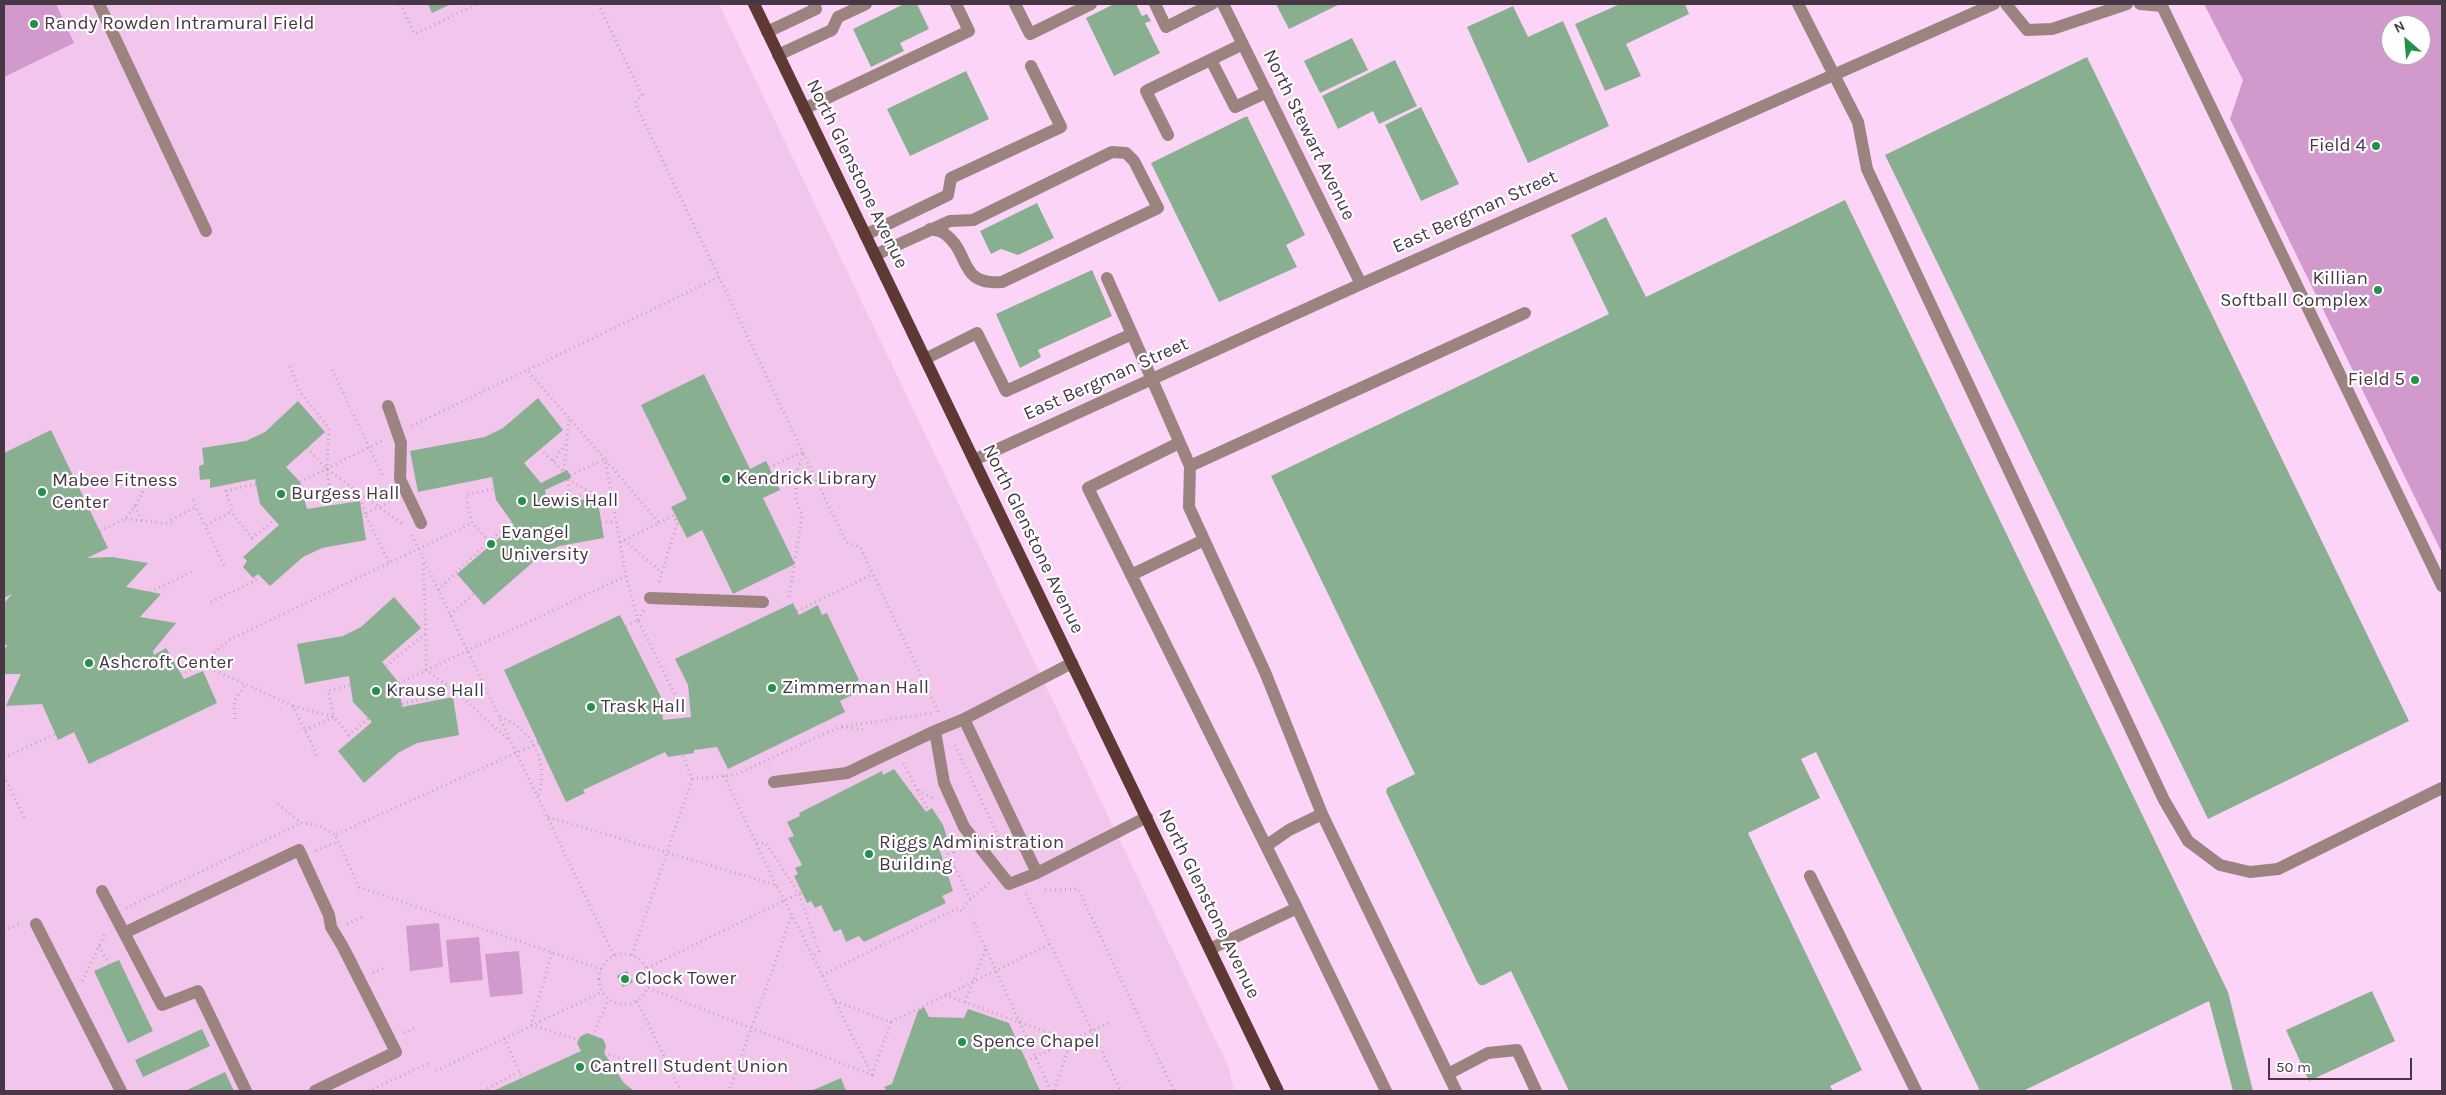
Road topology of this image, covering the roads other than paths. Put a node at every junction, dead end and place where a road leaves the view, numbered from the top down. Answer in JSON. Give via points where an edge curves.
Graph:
{"nodes":[{"id":1,"x":99,"y":4,"type":"edge"},
{"id":2,"x":754,"y":4,"type":"edge"},
{"id":3,"x":814,"y":4,"type":"edge"},
{"id":4,"x":866,"y":4,"type":"edge"},
{"id":5,"x":956,"y":4,"type":"edge"},
{"id":6,"x":1015,"y":4,"type":"edge"},
{"id":7,"x":1091,"y":4,"type":"edge"},
{"id":8,"x":1155,"y":4,"type":"edge"},
{"id":9,"x":1212,"y":4,"type":"edge"},
{"id":10,"x":1223,"y":4,"type":"edge"},
{"id":11,"x":1798,"y":4,"type":"edge"},
{"id":12,"x":1994,"y":4,"type":"edge"},
{"id":13,"x":2006,"y":4,"type":"edge"},
{"id":14,"x":2127,"y":4,"type":"edge"},
{"id":15,"x":2140,"y":4,"type":"edge"},
{"id":16,"x":767,"y":32,"type":"junction"},
{"id":17,"x":1243,"y":44,"type":"junction"},
{"id":18,"x":778,"y":55,"type":"junction"},
{"id":19,"x":1211,"y":60,"type":"junction"},
{"id":20,"x":1031,"y":66,"type":"dead end"},
{"id":21,"x":1832,"y":74,"type":"junction"},
{"id":22,"x":1266,"y":92,"type":"junction"},
{"id":23,"x":804,"y":109,"type":"junction"},
{"id":24,"x":1168,"y":135,"type":"dead end"},
{"id":25,"x":930,"y":229,"type":"junction"},
{"id":26,"x":206,"y":231,"type":"dead end"},
{"id":27,"x":865,"y":235,"type":"junction"},
{"id":28,"x":874,"y":255,"type":"junction"},
{"id":29,"x":1107,"y":278,"type":"dead end"},
{"id":30,"x":1361,"y":284,"type":"junction"},
{"id":31,"x":1525,"y":313,"type":"dead end"},
{"id":32,"x":1132,"y":334,"type":"junction"},
{"id":33,"x":925,"y":359,"type":"junction"},
{"id":34,"x":1152,"y":379,"type":"junction"},
{"id":35,"x":388,"y":406,"type":"dead end"},
{"id":36,"x":1179,"y":443,"type":"junction"},
{"id":37,"x":974,"y":460,"type":"junction"},
{"id":38,"x":1190,"y":466,"type":"junction"},
{"id":39,"x":421,"y":523,"type":"dead end"},
{"id":40,"x":1204,"y":540,"type":"junction"},
{"id":41,"x":1131,"y":575,"type":"junction"},
{"id":42,"x":2442,"y":586,"type":"edge"},
{"id":43,"x":650,"y":598,"type":"road end"},
{"id":44,"x":763,"y":602,"type":"dead end"},
{"id":45,"x":1072,"y":663,"type":"junction"},
{"id":46,"x":964,"y":719,"type":"junction"},
{"id":47,"x":940,"y":729,"type":"junction"},
{"id":48,"x":774,"y":782,"type":"dead end"},
{"id":49,"x":2442,"y":788,"type":"edge"},
{"id":50,"x":1322,"y":814,"type":"junction"},
{"id":51,"x":1147,"y":817,"type":"junction"},
{"id":52,"x":1266,"y":846,"type":"junction"},
{"id":53,"x":1037,"y":873,"type":"junction"},
{"id":54,"x":1810,"y":876,"type":"dead end"},
{"id":55,"x":102,"y":891,"type":"dead end"},
{"id":56,"x":1297,"y":908,"type":"junction"},
{"id":57,"x":31,"y":922,"type":"road end"},
{"id":58,"x":124,"y":933,"type":"junction"},
{"id":59,"x":1210,"y":949,"type":"junction"},
{"id":60,"x":1448,"y":1074,"type":"junction"},
{"id":61,"x":121,"y":1091,"type":"edge"},
{"id":62,"x":246,"y":1091,"type":"edge"},
{"id":63,"x":315,"y":1091,"type":"edge"},
{"id":64,"x":1278,"y":1091,"type":"edge"},
{"id":65,"x":1386,"y":1091,"type":"edge"},
{"id":66,"x":1456,"y":1091,"type":"edge"},
{"id":67,"x":1536,"y":1091,"type":"edge"},
{"id":68,"x":1916,"y":1091,"type":"edge"}],
"edges":[{"from":1,"to":26,"type":"street"},
{"from":2,"to":16,"type":"main road","name":"North Glenstone Avenue"},
{"from":3,"to":16,"type":"street","via":[[816,8]]},
{"from":4,"to":18,"type":"street","via":[[838,18],[832,30]]},
{"from":5,"to":23,"type":"street","via":[[969,31]]},
{"from":6,"to":7,"type":"street","via":[[1030,34]]},
{"from":8,"to":9,"type":"street","via":[[1166,27]]},
{"from":10,"to":17,"type":"street","name":"North Stewart Avenue"},
{"from":11,"to":21,"type":"street"},
{"from":12,"to":21,"type":"street","name":"East Bergman Street"},
{"from":13,"to":14,"type":"street","via":[[2027,30],[2052,29]]},
{"from":15,"to":42,"type":"street","via":[[2162,6]]},
{"from":16,"to":18,"type":"main road","name":"North Glenstone Avenue"},
{"from":17,"to":19,"type":"street"},
{"from":17,"to":22,"type":"street","name":"North Stewart Avenue"},
{"from":18,"to":23,"type":"main road","name":"North Glenstone Avenue"},
{"from":19,"to":22,"type":"street","via":[[1235,107]]},
{"from":19,"to":24,"type":"street","via":[[1146,91]]},
{"from":20,"to":27,"type":"street","via":[[1061,127],[951,178],[948,195]]},
{"from":21,"to":30,"type":"street","name":"East Bergman Street"},
{"from":21,"to":49,"type":"street","via":[[1858,122],[1867,168],[2164,800],[2188,841],[2220,865],[2250,872],[2278,869]]},
{"from":22,"to":30,"type":"street","name":"North Stewart Avenue"},
{"from":23,"to":27,"type":"main road","name":"North Glenstone Avenue"},
{"from":25,"to":25,"type":"street","via":[[944,233],[975,278],[988,284],[1002,282],[1158,208],[1134,161],[1126,153],[1112,152],[973,220],[950,221]]},
{"from":25,"to":28,"type":"street"},
{"from":27,"to":28,"type":"main road","name":"North Glenstone Avenue"},
{"from":28,"to":33,"type":"main road","name":"North Glenstone Avenue"},
{"from":29,"to":32,"type":"street"},
{"from":30,"to":34,"type":"street","name":"East Bergman Street"},
{"from":31,"to":38,"type":"street"},
{"from":32,"to":33,"type":"street","via":[[1006,391],[977,333]]},
{"from":32,"to":34,"type":"street"},
{"from":33,"to":37,"type":"main road","name":"North Glenstone Avenue"},
{"from":34,"to":36,"type":"street"},
{"from":34,"to":37,"type":"street","name":"East Bergman Street"},
{"from":35,"to":39,"type":"street","via":[[401,443],[400,479]]},
{"from":36,"to":38,"type":"street"},
{"from":36,"to":41,"type":"street","via":[[1088,488]]},
{"from":37,"to":45,"type":"main road","name":"North Glenstone Avenue"},
{"from":38,"to":40,"type":"street","via":[[1189,507]]},
{"from":40,"to":41,"type":"street"},
{"from":40,"to":50,"type":"street","via":[[1266,672]]},
{"from":41,"to":52,"type":"street"},
{"from":43,"to":44,"type":"street"},
{"from":45,"to":46,"type":"street"},
{"from":45,"to":51,"type":"main road","name":"North Glenstone Avenue"},
{"from":46,"to":47,"type":"street"},
{"from":46,"to":53,"type":"street"},
{"from":47,"to":48,"type":"street","via":[[847,773]]},
{"from":47,"to":53,"type":"street","via":[[944,783],[964,827],[1010,884]]},
{"from":50,"to":52,"type":"street"},
{"from":50,"to":60,"type":"street"},
{"from":51,"to":53,"type":"street"},
{"from":51,"to":59,"type":"main road","name":"North Glenstone Avenue"},
{"from":52,"to":56,"type":"street"},
{"from":54,"to":68,"type":"street"},
{"from":55,"to":58,"type":"street"},
{"from":56,"to":59,"type":"street"},
{"from":56,"to":65,"type":"street"},
{"from":57,"to":61,"type":"street"},
{"from":58,"to":62,"type":"street","via":[[162,1005],[198,991]]},
{"from":58,"to":63,"type":"street","via":[[299,850],[329,915],[331,927],[396,1052]]},
{"from":59,"to":64,"type":"main road","name":"North Glenstone Avenue"},
{"from":60,"to":66,"type":"street"},
{"from":60,"to":67,"type":"street","via":[[1488,1053],[1517,1050]]}]}
